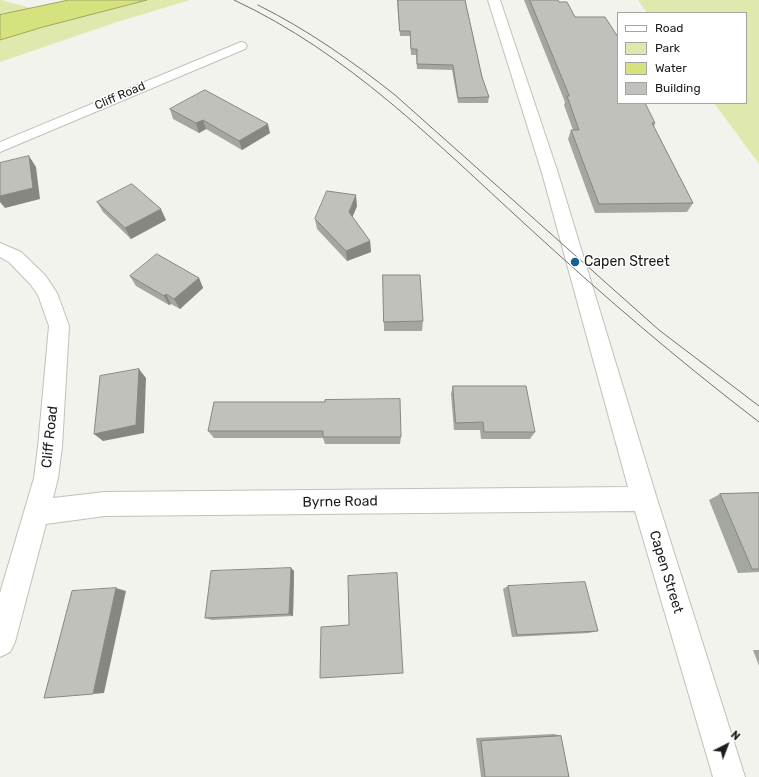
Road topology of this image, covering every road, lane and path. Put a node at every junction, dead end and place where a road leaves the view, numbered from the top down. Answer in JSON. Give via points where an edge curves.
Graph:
{"nodes":[{"id":1,"x":494,"y":0,"type":"edge"},
{"id":2,"x":241,"y":46,"type":"dead end"},
{"id":3,"x":0,"y":147,"type":"edge"},
{"id":4,"x":0,"y":249,"type":"edge"},
{"id":5,"x":644,"y":499,"type":"junction"},
{"id":6,"x":37,"y":512,"type":"junction"},
{"id":7,"x":0,"y":642,"type":"edge"},
{"id":8,"x":729,"y":777,"type":"edge"}],
"edges":[{"from":1,"to":5,"type":"street","name":"Capen Street","via":[[550,173]]},
{"from":2,"to":3,"type":"street","name":"Cliff Road"},
{"from":4,"to":6,"type":"street","name":"Cliff Road","via":[[15,257],[38,280],[47,294],[59,326],[50,447],[46,478]]},
{"from":5,"to":6,"type":"street","name":"Byrne Road","via":[[105,504]]},
{"from":5,"to":8,"type":"street","name":"Capen Street"},
{"from":6,"to":7,"type":"street","name":"Cliff Road"}]}
